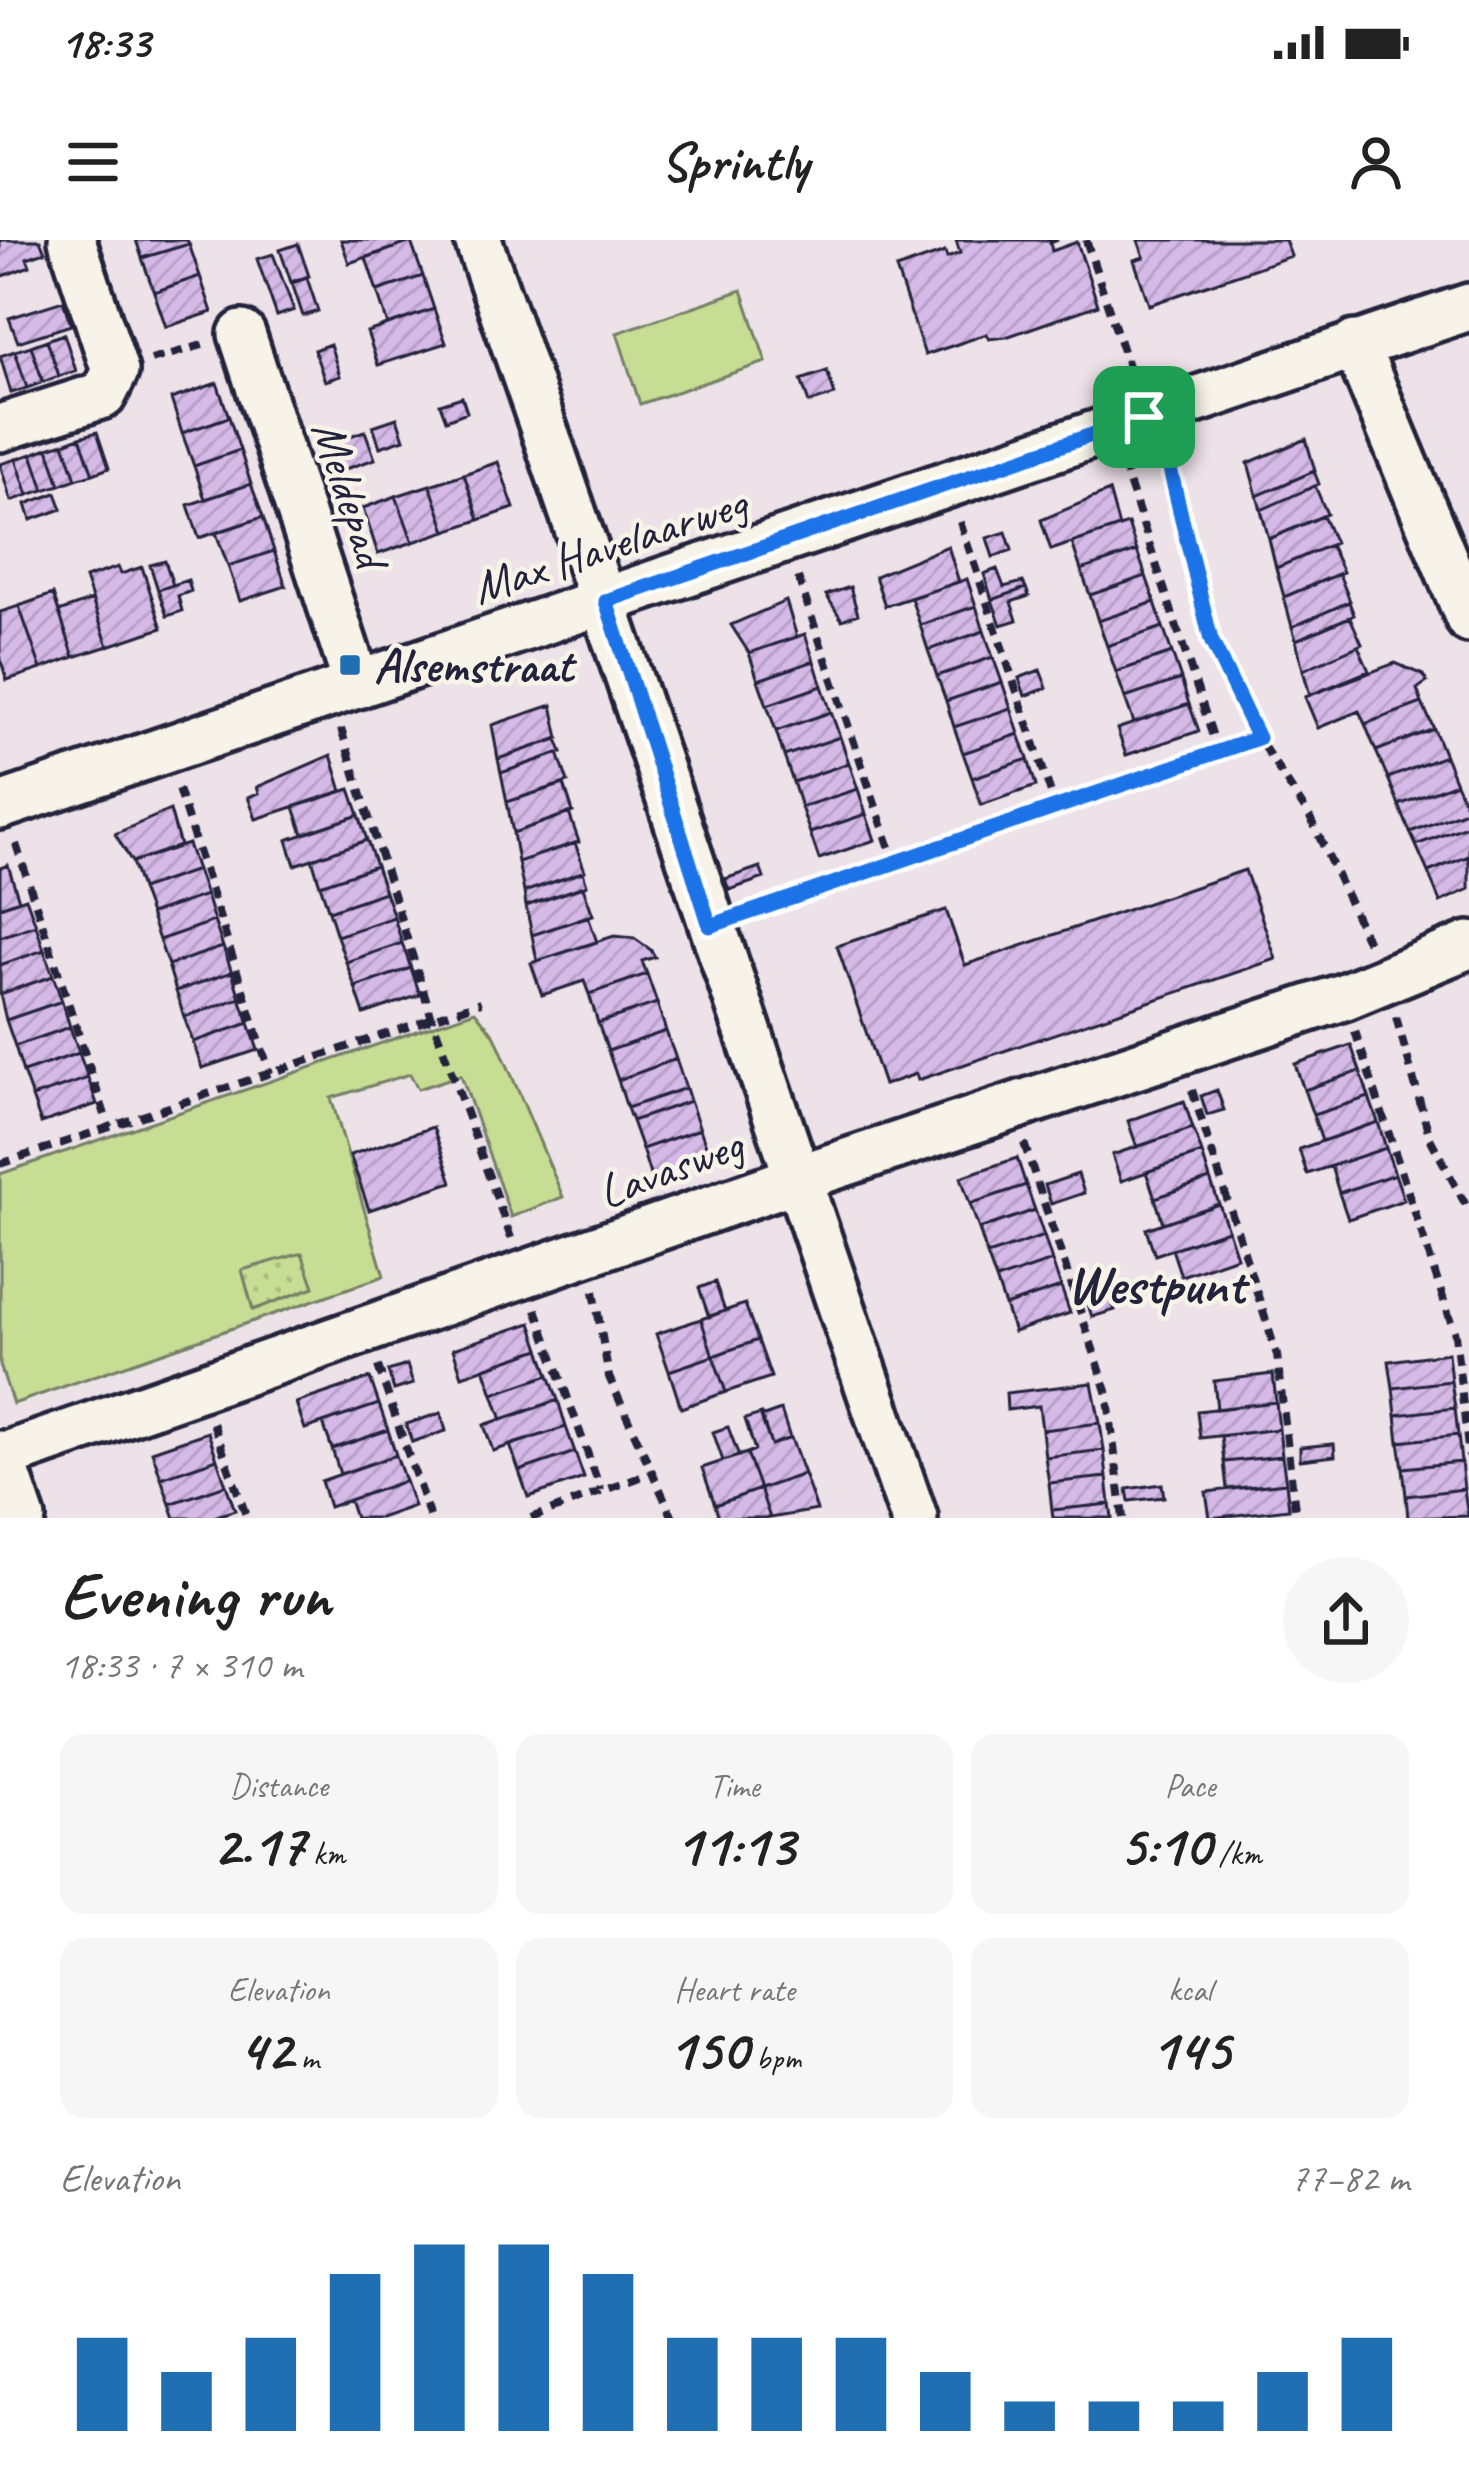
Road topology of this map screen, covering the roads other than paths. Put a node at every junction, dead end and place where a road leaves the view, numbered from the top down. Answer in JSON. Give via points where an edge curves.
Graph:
{"nodes":[{"id":1,"x":72,"y":240,"type":"edge"},
{"id":2,"x":478,"y":240,"type":"edge"},
{"id":3,"x":1469,"y":307,"type":"edge"},
{"id":4,"x":242,"y":334,"type":"road end"},
{"id":5,"x":1355,"y":344,"type":"junction"},
{"id":6,"x":0,"y":428,"type":"edge"},
{"id":7,"x":606,"y":601,"type":"junction"},
{"id":8,"x":1469,"y":619,"type":"edge"},
{"id":9,"x":343,"y":689,"type":"junction"},
{"id":10,"x":2,"y":806,"type":"edge"},
{"id":11,"x":1469,"y":945,"type":"edge"},
{"id":12,"x":796,"y":1179,"type":"junction"},
{"id":13,"x":0,"y":1455,"type":"edge"},
{"id":14,"x":22,"y":1518,"type":"edge"},
{"id":15,"x":914,"y":1518,"type":"edge"}],
"edges":[{"from":1,"to":6,"type":"street","via":[[115,370],[103,395]]},
{"from":2,"to":7,"type":"street"},
{"from":3,"to":5,"type":"street","name":"Max Havelaarweg"},
{"from":4,"to":9,"type":"street","name":"Meldepad"},
{"from":5,"to":7,"type":"street","name":"Max Havelaarweg"},
{"from":5,"to":8,"type":"street"},
{"from":7,"to":9,"type":"street","name":"Max Havelaarweg"},
{"from":7,"to":12,"type":"street"},
{"from":9,"to":10,"type":"street","name":"Max Havelaarweg"},
{"from":11,"to":12,"type":"street","name":"Lavasweg","via":[[1343,997]]},
{"from":12,"to":13,"type":"street","name":"Lavasweg"},
{"from":12,"to":15,"type":"street"},
{"from":13,"to":14,"type":"street"}]}
